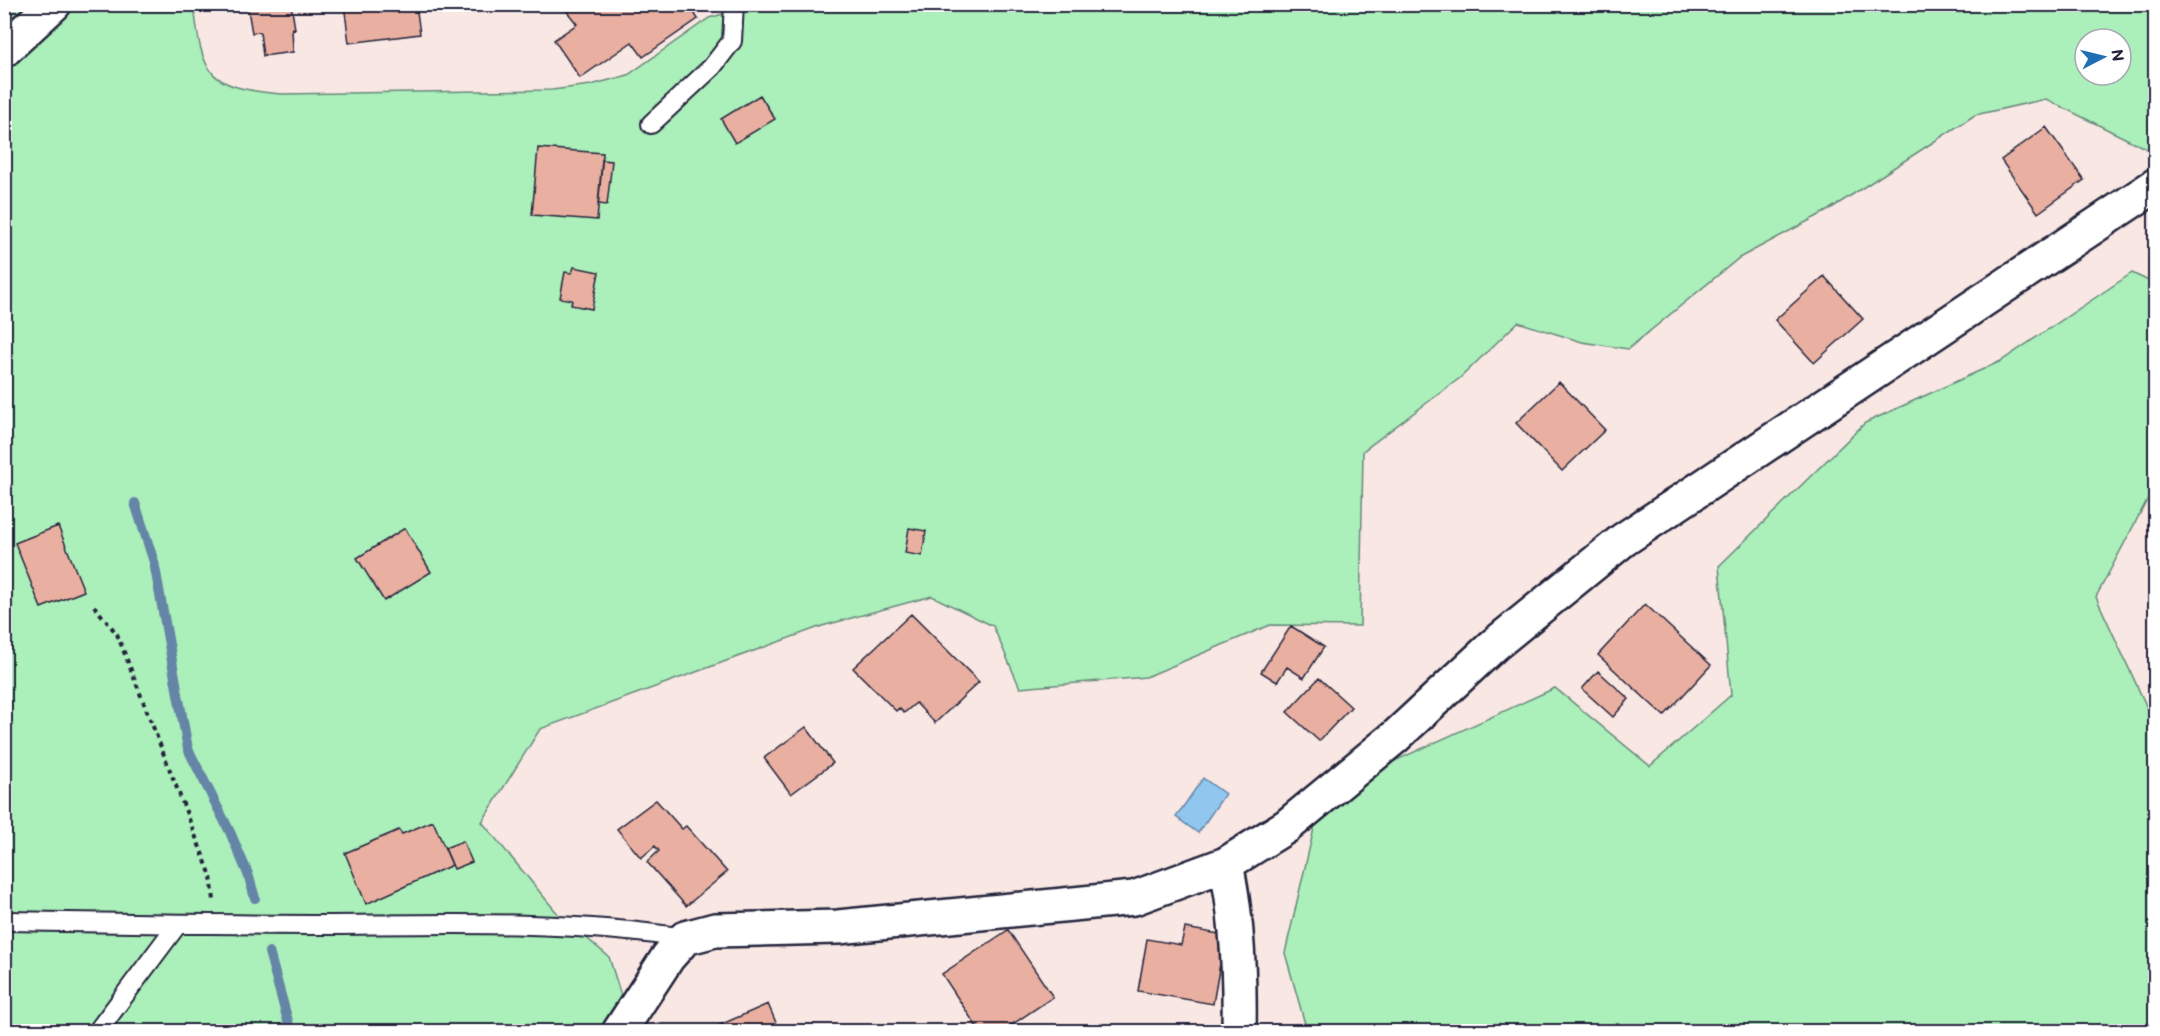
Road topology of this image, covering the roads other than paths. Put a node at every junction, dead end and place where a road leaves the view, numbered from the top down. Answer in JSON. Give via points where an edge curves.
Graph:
{"nodes":[{"id":1,"x":54,"y":4,"type":"edge"},
{"id":2,"x":734,"y":4,"type":"edge"},
{"id":3,"x":4,"y":50,"type":"edge"},
{"id":4,"x":651,"y":124,"type":"dead end"},
{"id":5,"x":2156,"y":185,"type":"edge"},
{"id":6,"x":1226,"y":864,"type":"junction"},
{"id":7,"x":4,"y":921,"type":"edge"},
{"id":8,"x":177,"y":925,"type":"junction"},
{"id":9,"x":685,"y":938,"type":"junction"},
{"id":10,"x":98,"y":1032,"type":"edge"},
{"id":11,"x":619,"y":1032,"type":"edge"},
{"id":12,"x":1239,"y":1032,"type":"edge"}],
"edges":[{"from":1,"to":3,"type":"street"},
{"from":2,"to":4,"type":"lane","via":[[732,41],[712,67]]},
{"from":5,"to":6,"type":"street","via":[[1623,540],[1494,645],[1395,737],[1287,826]]},
{"from":6,"to":9,"type":"street","via":[[1134,898],[838,927],[715,930]]},
{"from":6,"to":12,"type":"street","via":[[1234,898],[1240,970]]},
{"from":7,"to":8,"type":"lane"},
{"from":8,"to":9,"type":"lane","via":[[457,923],[642,931]]},
{"from":8,"to":10,"type":"lane"},
{"from":9,"to":11,"type":"street"}]}
